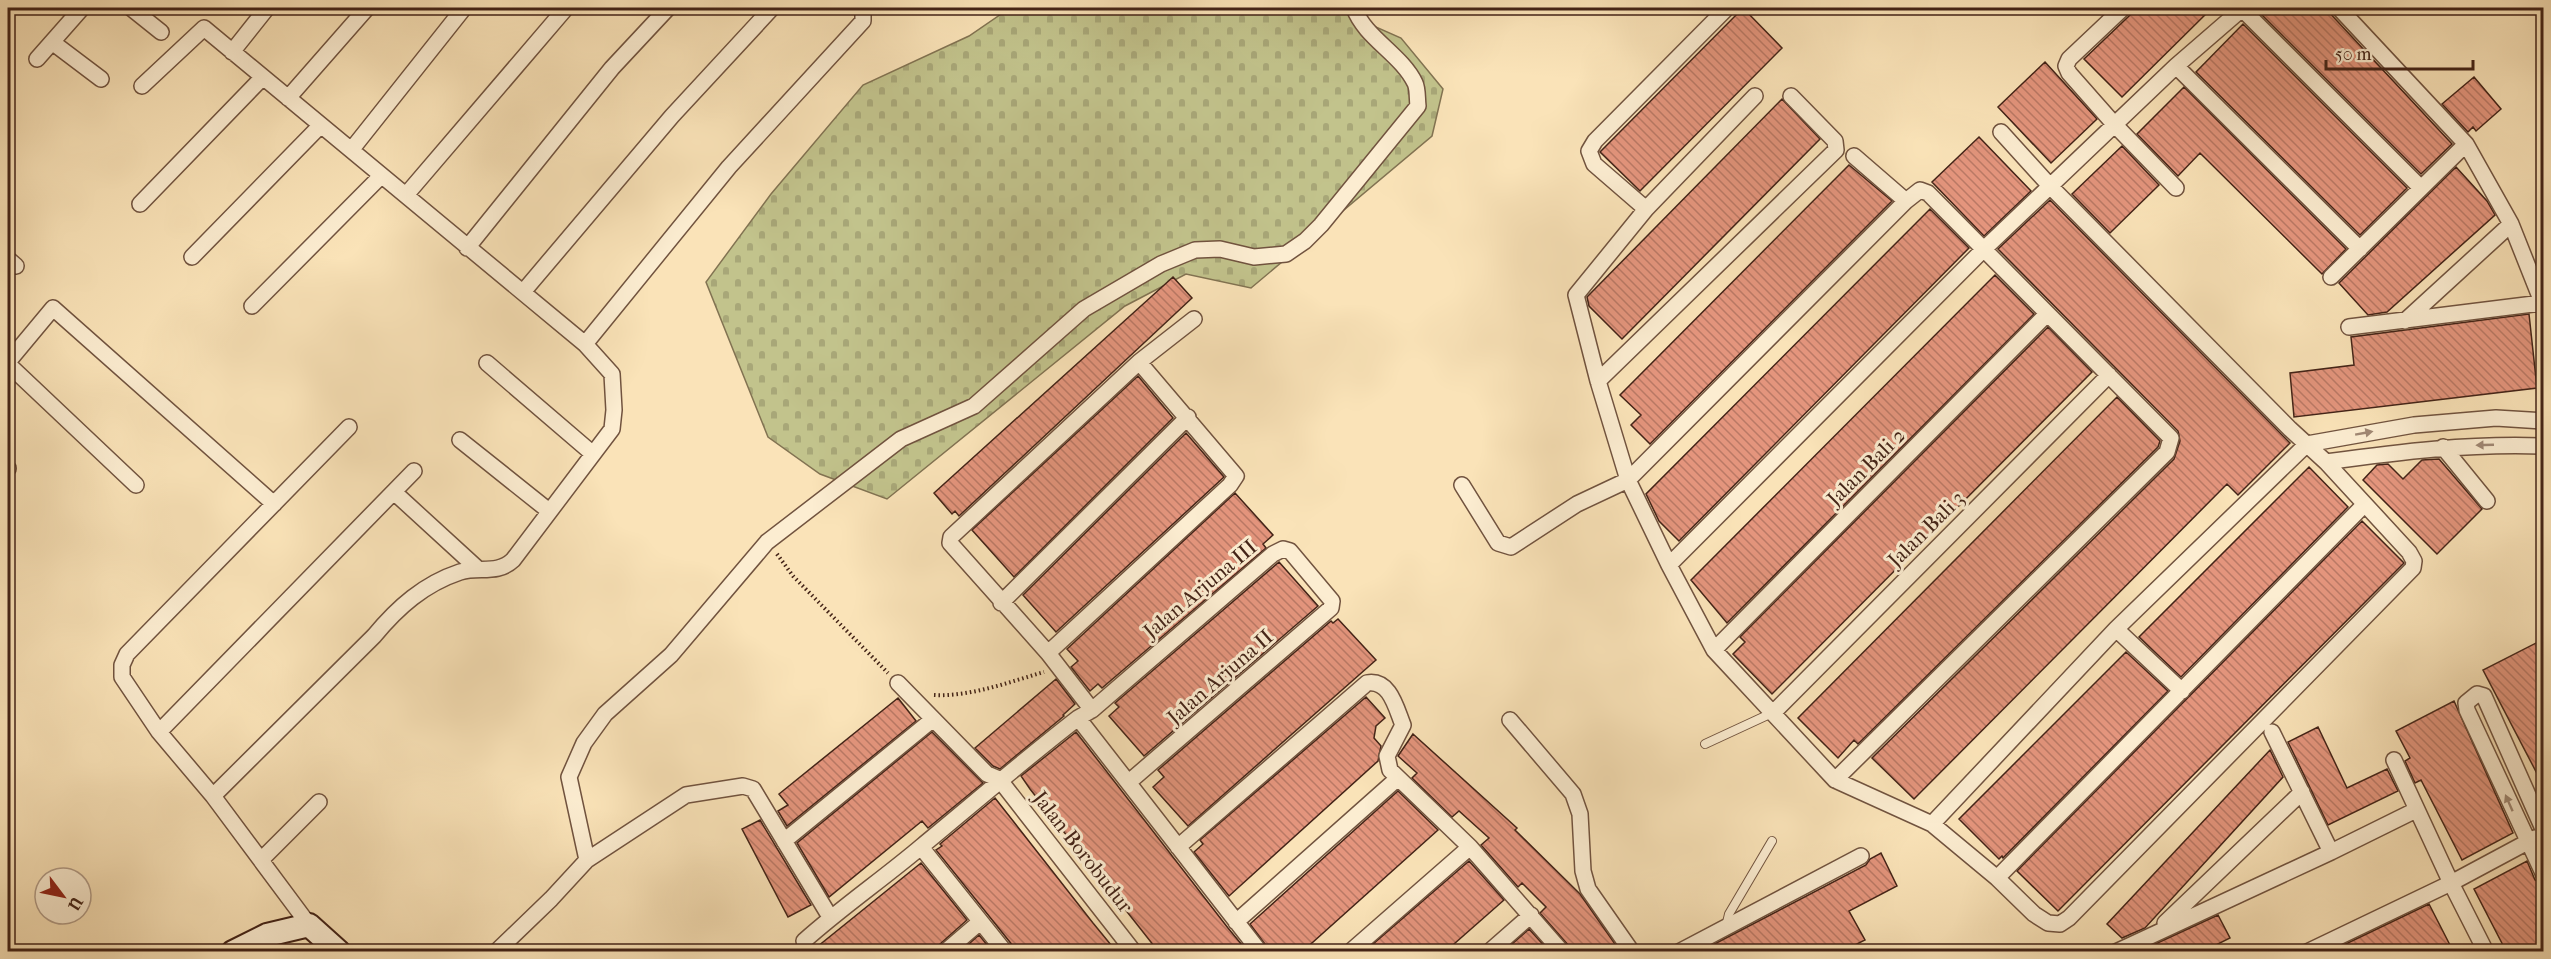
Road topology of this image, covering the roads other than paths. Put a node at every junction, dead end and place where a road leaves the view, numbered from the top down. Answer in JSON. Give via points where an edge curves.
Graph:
{"nodes":[{"id":1,"x":82,"y":8,"type":"edge"},
{"id":2,"x":131,"y":8,"type":"edge"},
{"id":3,"x":267,"y":8,"type":"edge"},
{"id":4,"x":367,"y":8,"type":"edge"},
{"id":5,"x":464,"y":8,"type":"edge"},
{"id":6,"x":566,"y":8,"type":"edge"},
{"id":7,"x":668,"y":8,"type":"edge"},
{"id":8,"x":772,"y":8,"type":"edge"},
{"id":9,"x":860,"y":8,"type":"edge"},
{"id":10,"x":1354,"y":8,"type":"edge"},
{"id":11,"x":2123,"y":8,"type":"edge"},
{"id":12,"x":2243,"y":8,"type":"edge"},
{"id":13,"x":2339,"y":8,"type":"edge"},
{"id":14,"x":1725,"y":10,"type":"dead end"},
{"id":15,"x":162,"y":32,"type":"dead end"},
{"id":16,"x":52,"y":42,"type":"junction"},
{"id":17,"x":232,"y":52,"type":"junction"},
{"id":18,"x":37,"y":59,"type":"dead end"},
{"id":19,"x":2176,"y":66,"type":"junction"},
{"id":20,"x":263,"y":77,"type":"junction"},
{"id":21,"x":101,"y":79,"type":"dead end"},
{"id":22,"x":142,"y":86,"type":"dead end"},
{"id":23,"x":1755,"y":96,"type":"dead end"},
{"id":24,"x":1791,"y":96,"type":"dead end"},
{"id":25,"x":288,"y":98,"type":"junction"},
{"id":26,"x":2114,"y":124,"type":"junction"},
{"id":27,"x":321,"y":125,"type":"junction"},
{"id":28,"x":2001,"y":132,"type":"dead end"},
{"id":29,"x":2466,"y":144,"type":"junction"},
{"id":30,"x":352,"y":149,"type":"junction"},
{"id":31,"x":1854,"y":156,"type":"dead end"},
{"id":32,"x":381,"y":176,"type":"junction"},
{"id":33,"x":2050,"y":186,"type":"junction"},
{"id":34,"x":2176,"y":188,"type":"dead end"},
{"id":35,"x":2421,"y":188,"type":"junction"},
{"id":36,"x":406,"y":195,"type":"junction"},
{"id":37,"x":1906,"y":201,"type":"junction"},
{"id":38,"x":140,"y":204,"type":"dead end"},
{"id":39,"x":1646,"y":209,"type":"junction"},
{"id":40,"x":2511,"y":224,"type":"junction"},
{"id":41,"x":467,"y":248,"type":"junction"},
{"id":42,"x":2360,"y":249,"type":"junction"},
{"id":43,"x":1983,"y":250,"type":"junction"},
{"id":44,"x":192,"y":257,"type":"dead end"},
{"id":45,"x":2331,"y":276,"type":"dead end"},
{"id":46,"x":523,"y":292,"type":"junction"},
{"id":47,"x":2542,"y":297,"type":"edge"},
{"id":48,"x":252,"y":306,"type":"dead end"},
{"id":49,"x":2047,"y":315,"type":"junction"},
{"id":50,"x":1194,"y":319,"type":"dead end"},
{"id":51,"x":2405,"y":321,"type":"junction"},
{"id":52,"x":2349,"y":327,"type":"dead end"},
{"id":53,"x":585,"y":344,"type":"junction"},
{"id":54,"x":1139,"y":362,"type":"junction"},
{"id":55,"x":8,"y":363,"type":"edge"},
{"id":56,"x":487,"y":363,"type":"dead end"},
{"id":57,"x":2109,"y":375,"type":"junction"},
{"id":58,"x":1598,"y":381,"type":"junction"},
{"id":59,"x":1188,"y":417,"type":"junction"},
{"id":60,"x":2544,"y":421,"type":"edge"},
{"id":61,"x":349,"y":427,"type":"dead end"},
{"id":62,"x":460,"y":440,"type":"dead end"},
{"id":63,"x":2307,"y":444,"type":"junction"},
{"id":64,"x":2544,"y":446,"type":"edge"},
{"id":65,"x":2443,"y":447,"type":"junction"},
{"id":66,"x":593,"y":454,"type":"junction"},
{"id":67,"x":2326,"y":462,"type":"junction"},
{"id":68,"x":414,"y":471,"type":"dead end"},
{"id":69,"x":1628,"y":480,"type":"junction"},
{"id":70,"x":136,"y":485,"type":"dead end"},
{"id":71,"x":1462,"y":485,"type":"dead end"},
{"id":72,"x":395,"y":493,"type":"junction"},
{"id":73,"x":2487,"y":501,"type":"dead end"},
{"id":74,"x":274,"y":504,"type":"junction"},
{"id":75,"x":2364,"y":506,"type":"junction"},
{"id":76,"x":549,"y":511,"type":"junction"},
{"id":77,"x":1669,"y":565,"type":"junction"},
{"id":78,"x":478,"y":569,"type":"junction"},
{"id":79,"x":1332,"y":601,"type":"joint"},
{"id":80,"x":1001,"y":603,"type":"junction"},
{"id":81,"x":2116,"y":629,"type":"junction"},
{"id":82,"x":1714,"y":650,"type":"junction"},
{"id":83,"x":1048,"y":653,"type":"junction"},
{"id":84,"x":898,"y":683,"type":"road end"},
{"id":85,"x":2182,"y":691,"type":"junction"},
{"id":86,"x":1774,"y":712,"type":"junction"},
{"id":87,"x":1085,"y":714,"type":"junction"},
{"id":88,"x":932,"y":720,"type":"junction"},
{"id":89,"x":1510,"y":720,"type":"dead end"},
{"id":90,"x":159,"y":732,"type":"junction"},
{"id":91,"x":2272,"y":732,"type":"dead end"},
{"id":92,"x":1706,"y":744,"type":"dead end"},
{"id":93,"x":2394,"y":760,"type":"dead end"},
{"id":94,"x":1398,"y":778,"type":"junction"},
{"id":95,"x":999,"y":779,"type":"junction"},
{"id":96,"x":1835,"y":780,"type":"junction"},
{"id":97,"x":1129,"y":782,"type":"junction"},
{"id":98,"x":2302,"y":792,"type":"junction"},
{"id":99,"x":213,"y":796,"type":"junction"},
{"id":100,"x":319,"y":802,"type":"dead end"},
{"id":101,"x":2416,"y":810,"type":"junction"},
{"id":102,"x":1932,"y":824,"type":"junction"},
{"id":103,"x":2544,"y":832,"type":"edge"},
{"id":104,"x":784,"y":841,"type":"junction"},
{"id":105,"x":1772,"y":841,"type":"dead end"},
{"id":106,"x":2527,"y":842,"type":"junction"},
{"id":107,"x":921,"y":847,"type":"junction"},
{"id":108,"x":1178,"y":847,"type":"junction"},
{"id":109,"x":1470,"y":847,"type":"junction"},
{"id":110,"x":2331,"y":852,"type":"junction"},
{"id":111,"x":1861,"y":856,"type":"dead end"},
{"id":112,"x":261,"y":860,"type":"junction"},
{"id":113,"x":587,"y":860,"type":"junction"},
{"id":114,"x":2544,"y":875,"type":"edge"},
{"id":115,"x":1997,"y":879,"type":"junction"},
{"id":116,"x":2451,"y":883,"type":"junction"},
{"id":117,"x":1531,"y":915,"type":"junction"},
{"id":118,"x":830,"y":917,"type":"junction"},
{"id":119,"x":980,"y":922,"type":"junction"},
{"id":120,"x":1236,"y":922,"type":"junction"},
{"id":121,"x":309,"y":926,"type":"junction"},
{"id":122,"x":1725,"y":929,"type":"junction"},
{"id":123,"x":2156,"y":932,"type":"junction"},
{"id":124,"x":804,"y":941,"type":"dead end"},
{"id":125,"x":233,"y":951,"type":"edge"},
{"id":126,"x":339,"y":951,"type":"edge"},
{"id":127,"x":496,"y":951,"type":"edge"},
{"id":128,"x":945,"y":951,"type":"edge"},
{"id":129,"x":1005,"y":951,"type":"edge"},
{"id":130,"x":1134,"y":951,"type":"edge"},
{"id":131,"x":1260,"y":951,"type":"edge"},
{"id":132,"x":1350,"y":951,"type":"edge"},
{"id":133,"x":1489,"y":951,"type":"edge"},
{"id":134,"x":1562,"y":951,"type":"edge"},
{"id":135,"x":1632,"y":951,"type":"edge"},
{"id":136,"x":1679,"y":951,"type":"edge"},
{"id":137,"x":2116,"y":951,"type":"edge"},
{"id":138,"x":2307,"y":951,"type":"edge"},
{"id":139,"x":2486,"y":951,"type":"edge"}],
"edges":[{"from":1,"to":16,"type":"street"},
{"from":2,"to":15,"type":"street"},
{"from":3,"to":17,"type":"street"},
{"from":4,"to":25,"type":"street"},
{"from":5,"to":30,"type":"street"},
{"from":6,"to":36,"type":"street"},
{"from":7,"to":41,"type":"street","via":[[612,68]]},
{"from":8,"to":46,"type":"street","via":[[672,116]]},
{"from":9,"to":53,"type":"street","via":[[863,21],[729,167]]},
{"from":10,"to":113,"type":"street","via":[[1357,17],[1416,84],[1418,106],[1305,241],[1286,254],[1254,257],[1220,249],[1195,250],[1161,264],[1084,309],[974,406],[901,439],[767,542],[671,655],[605,714],[584,743],[569,777]]},
{"from":11,"to":26,"type":"street","via":[[2066,66]]},
{"from":12,"to":19,"type":"street"},
{"from":12,"to":35,"type":"street"},
{"from":13,"to":29,"type":"street"},
{"from":14,"to":39,"type":"street","via":[[1589,151],[1594,164]]},
{"from":16,"to":18,"type":"street"},
{"from":16,"to":21,"type":"street"},
{"from":17,"to":20,"type":"street"},
{"from":17,"to":22,"type":"street","via":[[204,28]]},
{"from":19,"to":26,"type":"street"},
{"from":19,"to":42,"type":"street"},
{"from":20,"to":25,"type":"street"},
{"from":20,"to":38,"type":"street"},
{"from":23,"to":39,"type":"street"},
{"from":24,"to":58,"type":"street","via":[[1835,141],[1836,150]]},
{"from":25,"to":27,"type":"street"},
{"from":26,"to":33,"type":"street"},
{"from":26,"to":34,"type":"street"},
{"from":27,"to":30,"type":"street"},
{"from":27,"to":44,"type":"street"},
{"from":28,"to":33,"type":"street"},
{"from":29,"to":35,"type":"street"},
{"from":29,"to":40,"type":"street"},
{"from":30,"to":32,"type":"street"},
{"from":31,"to":37,"type":"street"},
{"from":32,"to":36,"type":"street"},
{"from":32,"to":48,"type":"street"},
{"from":33,"to":43,"type":"street"},
{"from":33,"to":63,"type":"street"},
{"from":35,"to":42,"type":"street"},
{"from":36,"to":41,"type":"street"},
{"from":37,"to":43,"type":"street","via":[[1920,190],[1929,193]]},
{"from":37,"to":69,"type":"street"},
{"from":39,"to":58,"type":"street","via":[[1576,295]]},
{"from":40,"to":47,"type":"street"},
{"from":40,"to":51,"type":"street"},
{"from":41,"to":46,"type":"street"},
{"from":42,"to":45,"type":"street"},
{"from":43,"to":49,"type":"street"},
{"from":43,"to":77,"type":"street"},
{"from":46,"to":53,"type":"street"},
{"from":47,"to":51,"type":"street"},
{"from":49,"to":57,"type":"street"},
{"from":49,"to":82,"type":"street","name":"Jalan Bali 2"},
{"from":50,"to":54,"type":"street"},
{"from":51,"to":52,"type":"street"},
{"from":53,"to":66,"type":"street","via":[[612,374],[612,429]]},
{"from":54,"to":59,"type":"street"},
{"from":54,"to":80,"type":"street","via":[[951,537],[950,543]]},
{"from":55,"to":70,"type":"street"},
{"from":55,"to":74,"type":"street","via":[[53,308]]},
{"from":56,"to":66,"type":"street"},
{"from":57,"to":86,"type":"street","name":"Jalan Bali 3"},
{"from":57,"to":96,"type":"street","via":[[2167,434],[2167,452]]},
{"from":58,"to":69,"type":"street"},
{"from":59,"to":80,"type":"street"},
{"from":59,"to":83,"type":"street","via":[[1236,476]]},
{"from":63,"to":60,"type":"street","one_way":true,"via":[[2414,425],[2496,418]]},
{"from":61,"to":74,"type":"street"},
{"from":62,"to":76,"type":"street"},
{"from":63,"to":67,"type":"street"},
{"from":63,"to":81,"type":"street"},
{"from":64,"to":65,"type":"street","one_way":true},
{"from":65,"to":67,"type":"street"},
{"from":65,"to":73,"type":"street"},
{"from":66,"to":76,"type":"street"},
{"from":67,"to":75,"type":"street"},
{"from":68,"to":72,"type":"street"},
{"from":69,"to":71,"type":"street","via":[[1577,504],[1511,547],[1498,543]]},
{"from":69,"to":77,"type":"street"},
{"from":72,"to":78,"type":"street"},
{"from":72,"to":90,"type":"street"},
{"from":74,"to":90,"type":"street","via":[[127,654],[122,677]]},
{"from":75,"to":85,"type":"street"},
{"from":75,"to":115,"type":"street","via":[[2412,556],[2413,568],[2397,585],[2069,918],[2060,924],[2048,923]]},
{"from":76,"to":78,"type":"street","via":[[507,565],[500,569]]},
{"from":77,"to":82,"type":"street"},
{"from":78,"to":99,"type":"street","via":[[461,571],[431,584],[398,608]]},
{"from":79,"to":87,"type":"street","name":"Jalan Arjuna III","via":[[1290,551],[1283,549]]},
{"from":79,"to":97,"type":"street","name":"Jalan Arjuna II","via":[[1325,615]]},
{"from":80,"to":83,"type":"street"},
{"from":81,"to":85,"type":"street"},
{"from":81,"to":102,"type":"street"},
{"from":82,"to":86,"type":"street"},
{"from":83,"to":87,"type":"street"},
{"from":84,"to":88,"type":"street","name":"Jalan Borobudur"},
{"from":85,"to":115,"type":"street"},
{"from":86,"to":92,"type":"lane"},
{"from":86,"to":96,"type":"street"},
{"from":87,"to":95,"type":"street"},
{"from":87,"to":97,"type":"street"},
{"from":88,"to":95,"type":"street","name":"Jalan Borobudur","via":[[987,774]]},
{"from":88,"to":104,"type":"street"},
{"from":89,"to":135,"type":"street","via":[[1573,794],[1580,814],[1587,889]]},
{"from":90,"to":99,"type":"street"},
{"from":91,"to":98,"type":"street"},
{"from":93,"to":101,"type":"street"},
{"from":94,"to":108,"type":"street","via":[[1390,770],[1387,756],[1403,725],[1384,686],[1367,683]]},
{"from":94,"to":109,"type":"street"},
{"from":94,"to":120,"type":"street"},
{"from":95,"to":107,"type":"street"},
{"from":95,"to":130,"type":"street","name":"Jalan Borobudur"},
{"from":96,"to":102,"type":"street"},
{"from":97,"to":108,"type":"street"},
{"from":98,"to":110,"type":"street"},
{"from":98,"to":123,"type":"street"},
{"from":99,"to":112,"type":"street"},
{"from":100,"to":112,"type":"street"},
{"from":101,"to":110,"type":"street"},
{"from":101,"to":116,"type":"street"},
{"from":102,"to":115,"type":"street"},
{"from":103,"to":106,"type":"street"},
{"from":106,"to":103,"type":"street","one_way":true,"via":[[2467,710],[2466,703],[2477,694],[2484,696]]},
{"from":104,"to":113,"type":"street","via":[[753,789],[743,786],[686,795]]},
{"from":104,"to":118,"type":"street"},
{"from":105,"to":122,"type":"lane","via":[[1729,914]]},
{"from":106,"to":114,"type":"street"},
{"from":106,"to":116,"type":"street"},
{"from":107,"to":118,"type":"street"},
{"from":107,"to":119,"type":"street"},
{"from":108,"to":120,"type":"street"},
{"from":109,"to":117,"type":"street"},
{"from":109,"to":132,"type":"street"},
{"from":110,"to":123,"type":"street"},
{"from":111,"to":122,"type":"street"},
{"from":112,"to":121,"type":"street"},
{"from":113,"to":127,"type":"street"},
{"from":116,"to":138,"type":"street"},
{"from":116,"to":139,"type":"street"},
{"from":117,"to":133,"type":"street"},
{"from":117,"to":134,"type":"street"},
{"from":118,"to":124,"type":"street"},
{"from":119,"to":128,"type":"street"},
{"from":119,"to":129,"type":"street"},
{"from":120,"to":131,"type":"street"},
{"from":121,"to":125,"type":"street","via":[[267,935]]},
{"from":121,"to":126,"type":"street"},
{"from":122,"to":136,"type":"street"},
{"from":123,"to":137,"type":"street"}]}
